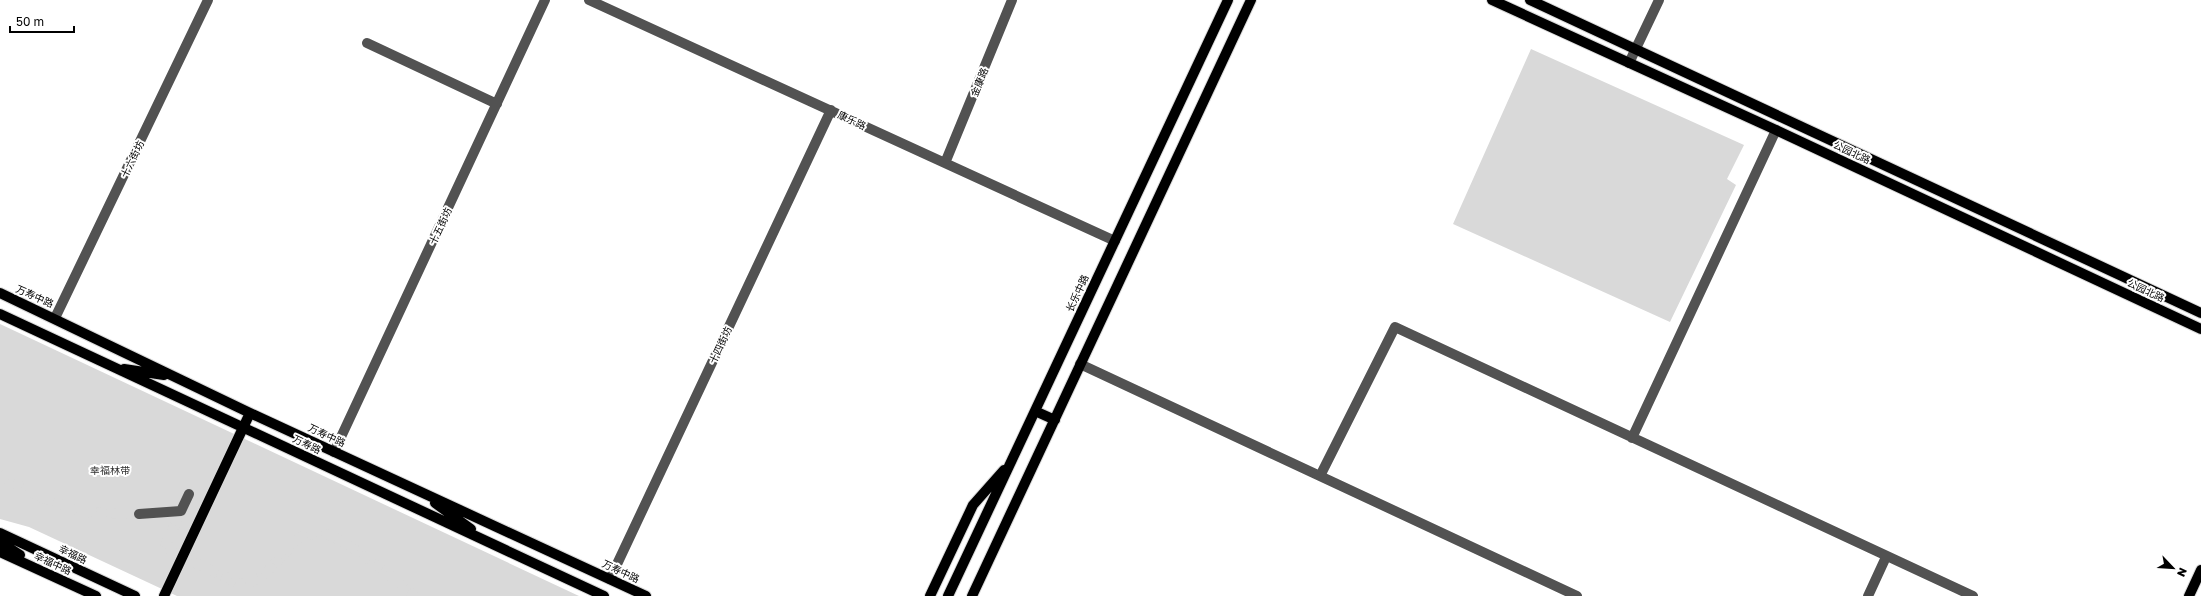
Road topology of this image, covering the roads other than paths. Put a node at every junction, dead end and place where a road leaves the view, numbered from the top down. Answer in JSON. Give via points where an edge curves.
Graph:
{"nodes":[{"id":1,"x":208,"y":0,"type":"edge"},
{"id":2,"x":545,"y":0,"type":"edge"},
{"id":3,"x":589,"y":0,"type":"edge"},
{"id":4,"x":1012,"y":0,"type":"edge"},
{"id":5,"x":1228,"y":0,"type":"edge"},
{"id":6,"x":1251,"y":0,"type":"edge"},
{"id":7,"x":1492,"y":0,"type":"edge"},
{"id":8,"x":1530,"y":0,"type":"edge"},
{"id":9,"x":1659,"y":0,"type":"edge"},
{"id":10,"x":367,"y":43,"type":"dead end"},
{"id":11,"x":1636,"y":49,"type":"junction"},
{"id":12,"x":1629,"y":63,"type":"junction"},
{"id":13,"x":497,"y":104,"type":"junction"},
{"id":14,"x":831,"y":110,"type":"junction"},
{"id":15,"x":1776,"y":130,"type":"junction"},
{"id":16,"x":945,"y":163,"type":"junction"},
{"id":17,"x":1115,"y":241,"type":"junction"},
{"id":18,"x":0,"y":293,"type":"edge"},
{"id":19,"x":2201,"y":313,"type":"edge"},
{"id":20,"x":0,"y":314,"type":"edge"},
{"id":21,"x":55,"y":318,"type":"junction"},
{"id":22,"x":2201,"y":329,"type":"edge"},
{"id":23,"x":1080,"y":364,"type":"junction"},
{"id":24,"x":114,"y":367,"type":"junction"},
{"id":25,"x":176,"y":377,"type":"junction"},
{"id":26,"x":1035,"y":411,"type":"junction"},
{"id":27,"x":250,"y":413,"type":"junction"},
{"id":28,"x":1055,"y":420,"type":"junction"},
{"id":29,"x":243,"y":428,"type":"junction"},
{"id":30,"x":1632,"y":438,"type":"junction"},
{"id":31,"x":334,"y":452,"type":"junction"},
{"id":32,"x":1010,"y":462,"type":"junction"},
{"id":33,"x":1320,"y":476,"type":"junction"},
{"id":34,"x":413,"y":488,"type":"junction"},
{"id":35,"x":189,"y":494,"type":"dead end"},
{"id":36,"x":139,"y":514,"type":"tunnel mouth"},
{"id":37,"x":0,"y":533,"type":"edge"},
{"id":38,"x":0,"y":542,"type":"edge"},
{"id":39,"x":494,"y":545,"type":"junction"},
{"id":40,"x":0,"y":552,"type":"edge"},
{"id":41,"x":1886,"y":557,"type":"junction"},
{"id":42,"x":2201,"y":570,"type":"edge"},
{"id":43,"x":50,"y":575,"type":"junction"},
{"id":44,"x":610,"y":579,"type":"junction"},
{"id":45,"x":96,"y":596,"type":"edge"},
{"id":46,"x":135,"y":596,"type":"edge"},
{"id":47,"x":164,"y":596,"type":"edge"},
{"id":48,"x":604,"y":596,"type":"edge"},
{"id":49,"x":646,"y":596,"type":"edge"},
{"id":50,"x":930,"y":596,"type":"edge"},
{"id":51,"x":948,"y":596,"type":"edge"},
{"id":52,"x":972,"y":596,"type":"edge"},
{"id":53,"x":1577,"y":596,"type":"edge"},
{"id":54,"x":1868,"y":596,"type":"edge"},
{"id":55,"x":1973,"y":596,"type":"edge"},
{"id":56,"x":2189,"y":596,"type":"edge"}],
"edges":[{"from":1,"to":21,"type":"street","name":"十六街坊"},
{"from":2,"to":13,"type":"street","name":"十五街坊"},
{"from":3,"to":14,"type":"street","name":"康乐路"},
{"from":4,"to":16,"type":"street","name":"金康路"},
{"from":5,"to":17,"type":"main road","name":"长乐中路"},
{"from":6,"to":23,"type":"main road"},
{"from":7,"to":12,"type":"main road","name":"公园北路"},
{"from":8,"to":11,"type":"main road","name":"公园北路"},
{"from":9,"to":11,"type":"street"},
{"from":10,"to":13,"type":"street"},
{"from":11,"to":12,"type":"street"},
{"from":11,"to":19,"type":"main road","name":"公园北路"},
{"from":12,"to":15,"type":"main road","name":"公园北路"},
{"from":13,"to":31,"type":"street","name":"十五街坊"},
{"from":14,"to":16,"type":"street","name":"康乐路"},
{"from":14,"to":44,"type":"street","name":"十四街坊"},
{"from":15,"to":22,"type":"main road","name":"公园北路"},
{"from":15,"to":30,"type":"street"},
{"from":16,"to":17,"type":"street","name":"康乐路"},
{"from":17,"to":26,"type":"main road","name":"长乐中路"},
{"from":18,"to":21,"type":"main road","name":"万寿中路"},
{"from":20,"to":24,"type":"main road","name":"万寿路"},
{"from":21,"to":25,"type":"main road","name":"万寿中路"},
{"from":23,"to":28,"type":"main road"},
{"from":23,"to":33,"type":"street"},
{"from":24,"to":25,"type":"main road"},
{"from":24,"to":29,"type":"main road","name":"万寿路"},
{"from":25,"to":27,"type":"main road","name":"万寿中路"},
{"from":26,"to":28,"type":"main road"},
{"from":26,"to":32,"type":"main road","name":"长乐中路"},
{"from":27,"to":29,"type":"main road"},
{"from":27,"to":31,"type":"main road","name":"万寿中路"},
{"from":28,"to":52,"type":"main road"},
{"from":29,"to":39,"type":"main road","name":"万寿路"},
{"from":29,"to":47,"type":"main road"},
{"from":30,"to":33,"type":"street","via":[[1395,327]]},
{"from":30,"to":41,"type":"street"},
{"from":31,"to":34,"type":"main road","name":"万寿中路"},
{"from":32,"to":50,"type":"main road","via":[[973,505]]},
{"from":32,"to":51,"type":"main road","name":"长乐中路"},
{"from":33,"to":53,"type":"street"},
{"from":34,"to":39,"type":"main road"},
{"from":34,"to":44,"type":"main road","name":"万寿中路"},
{"from":35,"to":36,"type":"street","via":[[181,511]]},
{"from":37,"to":46,"type":"main road","name":"幸福路"},
{"from":38,"to":43,"type":"main road"},
{"from":39,"to":48,"type":"main road","name":"万寿路"},
{"from":40,"to":43,"type":"main road","name":"幸福中路"},
{"from":41,"to":54,"type":"street"},
{"from":41,"to":55,"type":"street"},
{"from":42,"to":56,"type":"main road"},
{"from":43,"to":45,"type":"main road","name":"幸福中路"},
{"from":44,"to":49,"type":"main road","name":"万寿中路"}]}
